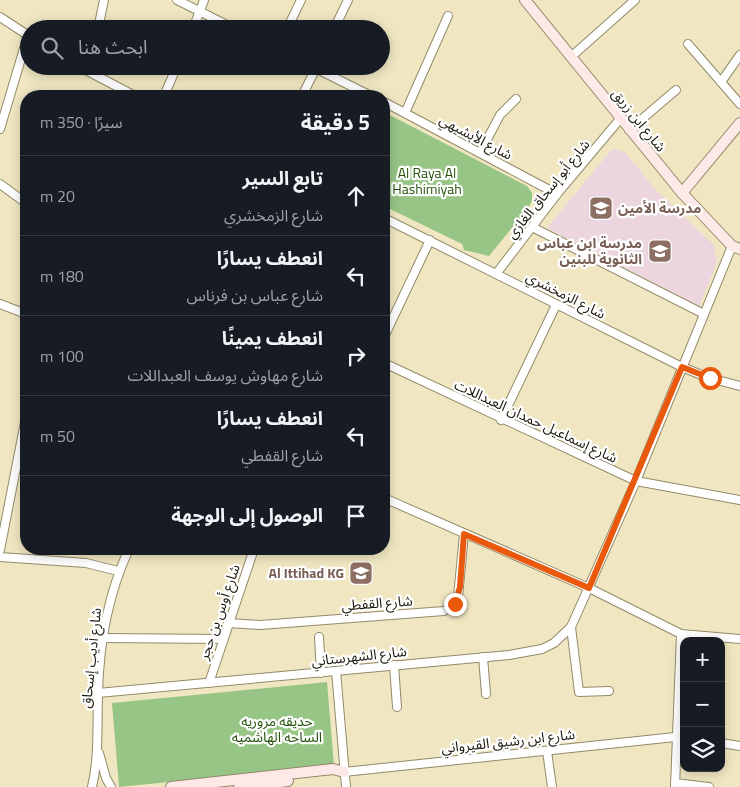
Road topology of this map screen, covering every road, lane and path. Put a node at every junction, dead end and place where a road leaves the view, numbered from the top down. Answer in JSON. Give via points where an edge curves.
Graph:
{"nodes":[{"id":1,"x":104,"y":0,"type":"edge"},
{"id":2,"x":177,"y":0,"type":"edge"},
{"id":3,"x":204,"y":0,"type":"edge"},
{"id":4,"x":301,"y":0,"type":"edge"},
{"id":5,"x":348,"y":0,"type":"edge"},
{"id":6,"x":525,"y":0,"type":"edge"},
{"id":7,"x":635,"y":0,"type":"edge"},
{"id":8,"x":200,"y":12,"type":"junction"},
{"id":9,"x":448,"y":16,"type":"dead end"},
{"id":10,"x":0,"y":17,"type":"edge"},
{"id":11,"x":100,"y":20,"type":"edge"},
{"id":12,"x":197,"y":20,"type":"edge"},
{"id":13,"x":216,"y":20,"type":"edge"},
{"id":14,"x":291,"y":20,"type":"edge"},
{"id":15,"x":338,"y":20,"type":"edge"},
{"id":16,"x":20,"y":31,"type":"edge"},
{"id":17,"x":688,"y":44,"type":"dead end"},
{"id":18,"x":740,"y":55,"type":"edge"},
{"id":19,"x":572,"y":56,"type":"junction"},
{"id":20,"x":20,"y":63,"type":"edge"},
{"id":21,"x":96,"y":75,"type":"edge"},
{"id":22,"x":173,"y":75,"type":"edge"},
{"id":23,"x":311,"y":75,"type":"edge"},
{"id":24,"x":330,"y":75,"type":"edge"},
{"id":25,"x":721,"y":82,"type":"junction"},
{"id":26,"x":124,"y":90,"type":"edge"},
{"id":27,"x":167,"y":90,"type":"edge"},
{"id":28,"x":304,"y":90,"type":"edge"},
{"id":29,"x":360,"y":90,"type":"edge"},
{"id":30,"x":676,"y":90,"type":"dead end"},
{"id":31,"x":516,"y":99,"type":"dead end"},
{"id":32,"x":740,"y":104,"type":"edge"},
{"id":33,"x":390,"y":105,"type":"edge"},
{"id":34,"x":405,"y":113,"type":"junction"},
{"id":35,"x":620,"y":119,"type":"junction"},
{"id":36,"x":740,"y":123,"type":"edge"},
{"id":37,"x":0,"y":129,"type":"edge"},
{"id":38,"x":629,"y":130,"type":"junction"},
{"id":39,"x":480,"y":153,"type":"junction"},
{"id":40,"x":0,"y":184,"type":"edge"},
{"id":41,"x":682,"y":193,"type":"junction"},
{"id":42,"x":557,"y":194,"type":"junction"},
{"id":43,"x":20,"y":199,"type":"edge"},
{"id":44,"x":390,"y":221,"type":"edge"},
{"id":45,"x":532,"y":227,"type":"junction"},
{"id":46,"x":430,"y":240,"type":"junction"},
{"id":47,"x":736,"y":247,"type":"edge"},
{"id":48,"x":496,"y":274,"type":"junction"},
{"id":49,"x":0,"y":304,"type":"edge"},
{"id":50,"x":556,"y":305,"type":"junction"},
{"id":51,"x":20,"y":312,"type":"edge"},
{"id":52,"x":704,"y":314,"type":"junction"},
{"id":53,"x":390,"y":324,"type":"edge"},
{"id":54,"x":390,"y":366,"type":"edge"},
{"id":55,"x":682,"y":367,"type":"junction"},
{"id":56,"x":740,"y":386,"type":"edge"},
{"id":57,"x":501,"y":420,"type":"junction"},
{"id":58,"x":20,"y":448,"type":"edge"},
{"id":59,"x":636,"y":481,"type":"junction"},
{"id":60,"x":740,"y":500,"type":"edge"},
{"id":61,"x":390,"y":501,"type":"edge"},
{"id":62,"x":464,"y":534,"type":"junction"},
{"id":63,"x":0,"y":550,"type":"edge"},
{"id":64,"x":126,"y":555,"type":"edge"},
{"id":65,"x":252,"y":555,"type":"edge"},
{"id":66,"x":0,"y":557,"type":"edge"},
{"id":67,"x":118,"y":571,"type":"junction"},
{"id":68,"x":589,"y":588,"type":"junction"},
{"id":69,"x":228,"y":623,"type":"junction"},
{"id":70,"x":571,"y":628,"type":"junction"},
{"id":71,"x":681,"y":634,"type":"junction"},
{"id":72,"x":318,"y":637,"type":"dead end"},
{"id":73,"x":103,"y":638,"type":"junction"},
{"id":74,"x":740,"y":638,"type":"edge"},
{"id":75,"x":222,"y":639,"type":"junction"},
{"id":76,"x":483,"y":657,"type":"junction"},
{"id":77,"x":394,"y":665,"type":"junction"},
{"id":78,"x":336,"y":671,"type":"junction"},
{"id":79,"x":321,"y":673,"type":"junction"},
{"id":80,"x":209,"y":683,"type":"junction"},
{"id":81,"x":609,"y":691,"type":"dead end"},
{"id":82,"x":98,"y":693,"type":"junction"},
{"id":83,"x":486,"y":694,"type":"dead end"},
{"id":84,"x":397,"y":707,"type":"dead end"},
{"id":85,"x":680,"y":727,"type":"edge"},
{"id":86,"x":680,"y":737,"type":"edge"},
{"id":87,"x":97,"y":744,"type":"junction"},
{"id":88,"x":725,"y":744,"type":"edge"},
{"id":89,"x":740,"y":746,"type":"edge"},
{"id":90,"x":547,"y":751,"type":"junction"},
{"id":91,"x":344,"y":772,"type":"junction"},
{"id":92,"x":675,"y":785,"type":"edge"},
{"id":93,"x":92,"y":787,"type":"edge"},
{"id":94,"x":111,"y":787,"type":"edge"},
{"id":95,"x":171,"y":787,"type":"edge"},
{"id":96,"x":239,"y":787,"type":"edge"},
{"id":97,"x":346,"y":787,"type":"edge"},
{"id":98,"x":552,"y":787,"type":"edge"},
{"id":99,"x":709,"y":787,"type":"edge"}],
"edges":[{"from":1,"to":11,"type":"street"},
{"from":2,"to":8,"type":"street"},
{"from":3,"to":8,"type":"street"},
{"from":4,"to":14,"type":"street"},
{"from":5,"to":15,"type":"street"},
{"from":6,"to":19,"type":"street","name":"شارع ابن زريق"},
{"from":7,"to":19,"type":"street"},
{"from":8,"to":12,"type":"street"},
{"from":8,"to":13,"type":"street"},
{"from":9,"to":34,"type":"street"},
{"from":10,"to":16,"type":"street"},
{"from":17,"to":25,"type":"street"},
{"from":18,"to":25,"type":"street"},
{"from":19,"to":35,"type":"street","name":"شارع ابن زريق"},
{"from":20,"to":37,"type":"street"},
{"from":21,"to":26,"type":"street"},
{"from":22,"to":27,"type":"street"},
{"from":23,"to":28,"type":"street"},
{"from":24,"to":29,"type":"street"},
{"from":25,"to":32,"type":"street"},
{"from":30,"to":38,"type":"street"},
{"from":31,"to":39,"type":"street","via":[[500,115]]},
{"from":33,"to":34,"type":"street","name":"شارع الأبشيهي"},
{"from":34,"to":39,"type":"street","name":"شارع الأبشيهي"},
{"from":35,"to":38,"type":"street","name":"شارع ابن زريق"},
{"from":35,"to":42,"type":"street","name":"شارع أبو إسحاق الغازي"},
{"from":36,"to":41,"type":"street"},
{"from":38,"to":41,"type":"street","name":"شارع ابن زريق"},
{"from":39,"to":42,"type":"street","name":"شارع الأبشيهي"},
{"from":40,"to":43,"type":"street"},
{"from":41,"to":47,"type":"street","name":"شارع ابن زريق"},
{"from":42,"to":45,"type":"street","name":"شارع أبو إسحاق الغازي"},
{"from":44,"to":46,"type":"street","name":"شارع الزمخشري"},
{"from":45,"to":48,"type":"street","name":"شارع أبو إسحاق الغازي"},
{"from":45,"to":52,"type":"street"},
{"from":46,"to":48,"type":"street","name":"شارع الزمخشري"},
{"from":46,"to":53,"type":"street"},
{"from":47,"to":52,"type":"street","name":"شارع الشهرستاني"},
{"from":48,"to":50,"type":"street","name":"شارع الزمخشري"},
{"from":49,"to":51,"type":"street"},
{"from":50,"to":55,"type":"street","name":"شارع الزمخشري"},
{"from":50,"to":57,"type":"street"},
{"from":52,"to":55,"type":"street","name":"شارع الشهرستاني"},
{"from":54,"to":57,"type":"street","name":"شارع إسماعيل حمدان العبداللات"},
{"from":55,"to":56,"type":"street","name":"شارع الزمخشري"},
{"from":55,"to":59,"type":"street","name":"شارع الشهرستاني"},
{"from":57,"to":59,"type":"street","name":"شارع إسماعيل حمدان العبداللات"},
{"from":58,"to":63,"type":"street"},
{"from":59,"to":60,"type":"street","name":"شارع إسماعيل حمدان العبداللات"},
{"from":59,"to":68,"type":"street","name":"شارع الشهرستاني"},
{"from":61,"to":62,"type":"street"},
{"from":62,"to":68,"type":"street"},
{"from":62,"to":69,"type":"street","name":"شارع القفطي","via":[[458,596],[455,604],[444,611],[260,625]]},
{"from":64,"to":67,"type":"street","name":"شارع أديب إسحاق"},
{"from":65,"to":69,"type":"street","name":"شارع أوس بن حجر"},
{"from":66,"to":67,"type":"street","via":[[86,563]]},
{"from":67,"to":73,"type":"street","name":"شارع أديب إسحاق"},
{"from":68,"to":70,"type":"street","name":"شارع الشهرستاني"},
{"from":68,"to":71,"type":"street"},
{"from":69,"to":75,"type":"street","name":"شارع أوس بن حجر"},
{"from":70,"to":76,"type":"street","name":"شارع الشهرستاني","via":[[542,649]]},
{"from":70,"to":81,"type":"street","via":[[579,692]]},
{"from":71,"to":74,"type":"street"},
{"from":71,"to":85,"type":"street"},
{"from":72,"to":79,"type":"street"},
{"from":73,"to":75,"type":"street"},
{"from":73,"to":82,"type":"street","name":"شارع أديب إسحاق"},
{"from":75,"to":80,"type":"street","name":"شارع أوس بن حجر"},
{"from":76,"to":77,"type":"street","name":"شارع الشهرستاني"},
{"from":76,"to":83,"type":"street"},
{"from":77,"to":78,"type":"street","name":"شارع الشهرستاني"},
{"from":77,"to":84,"type":"street"},
{"from":78,"to":79,"type":"street","name":"شارع الشهرستاني"},
{"from":78,"to":91,"type":"street"},
{"from":79,"to":80,"type":"street","name":"شارع الشهرستاني"},
{"from":80,"to":82,"type":"street","name":"شارع الشهرستاني"},
{"from":82,"to":87,"type":"street","name":"شارع أديب إسحاق"},
{"from":86,"to":90,"type":"street","name":"شارع ابن رشيق القيرواني"},
{"from":86,"to":92,"type":"street"},
{"from":87,"to":93,"type":"street","name":"شارع أديب إسحاق"},
{"from":87,"to":94,"type":"street","name":"شارع أديب إسحاق"},
{"from":88,"to":89,"type":"street"},
{"from":90,"to":91,"type":"street","name":"شارع ابن رشيق القيرواني"},
{"from":90,"to":98,"type":"street"},
{"from":91,"to":95,"type":"street","name":"شارع ابن رشيق القيرواني","via":[[333,769]]},
{"from":91,"to":96,"type":"street","name":"شارع ابن رشيق القيرواني","via":[[334,776]]},
{"from":91,"to":97,"type":"street"},
{"from":92,"to":99,"type":"street"}]}
